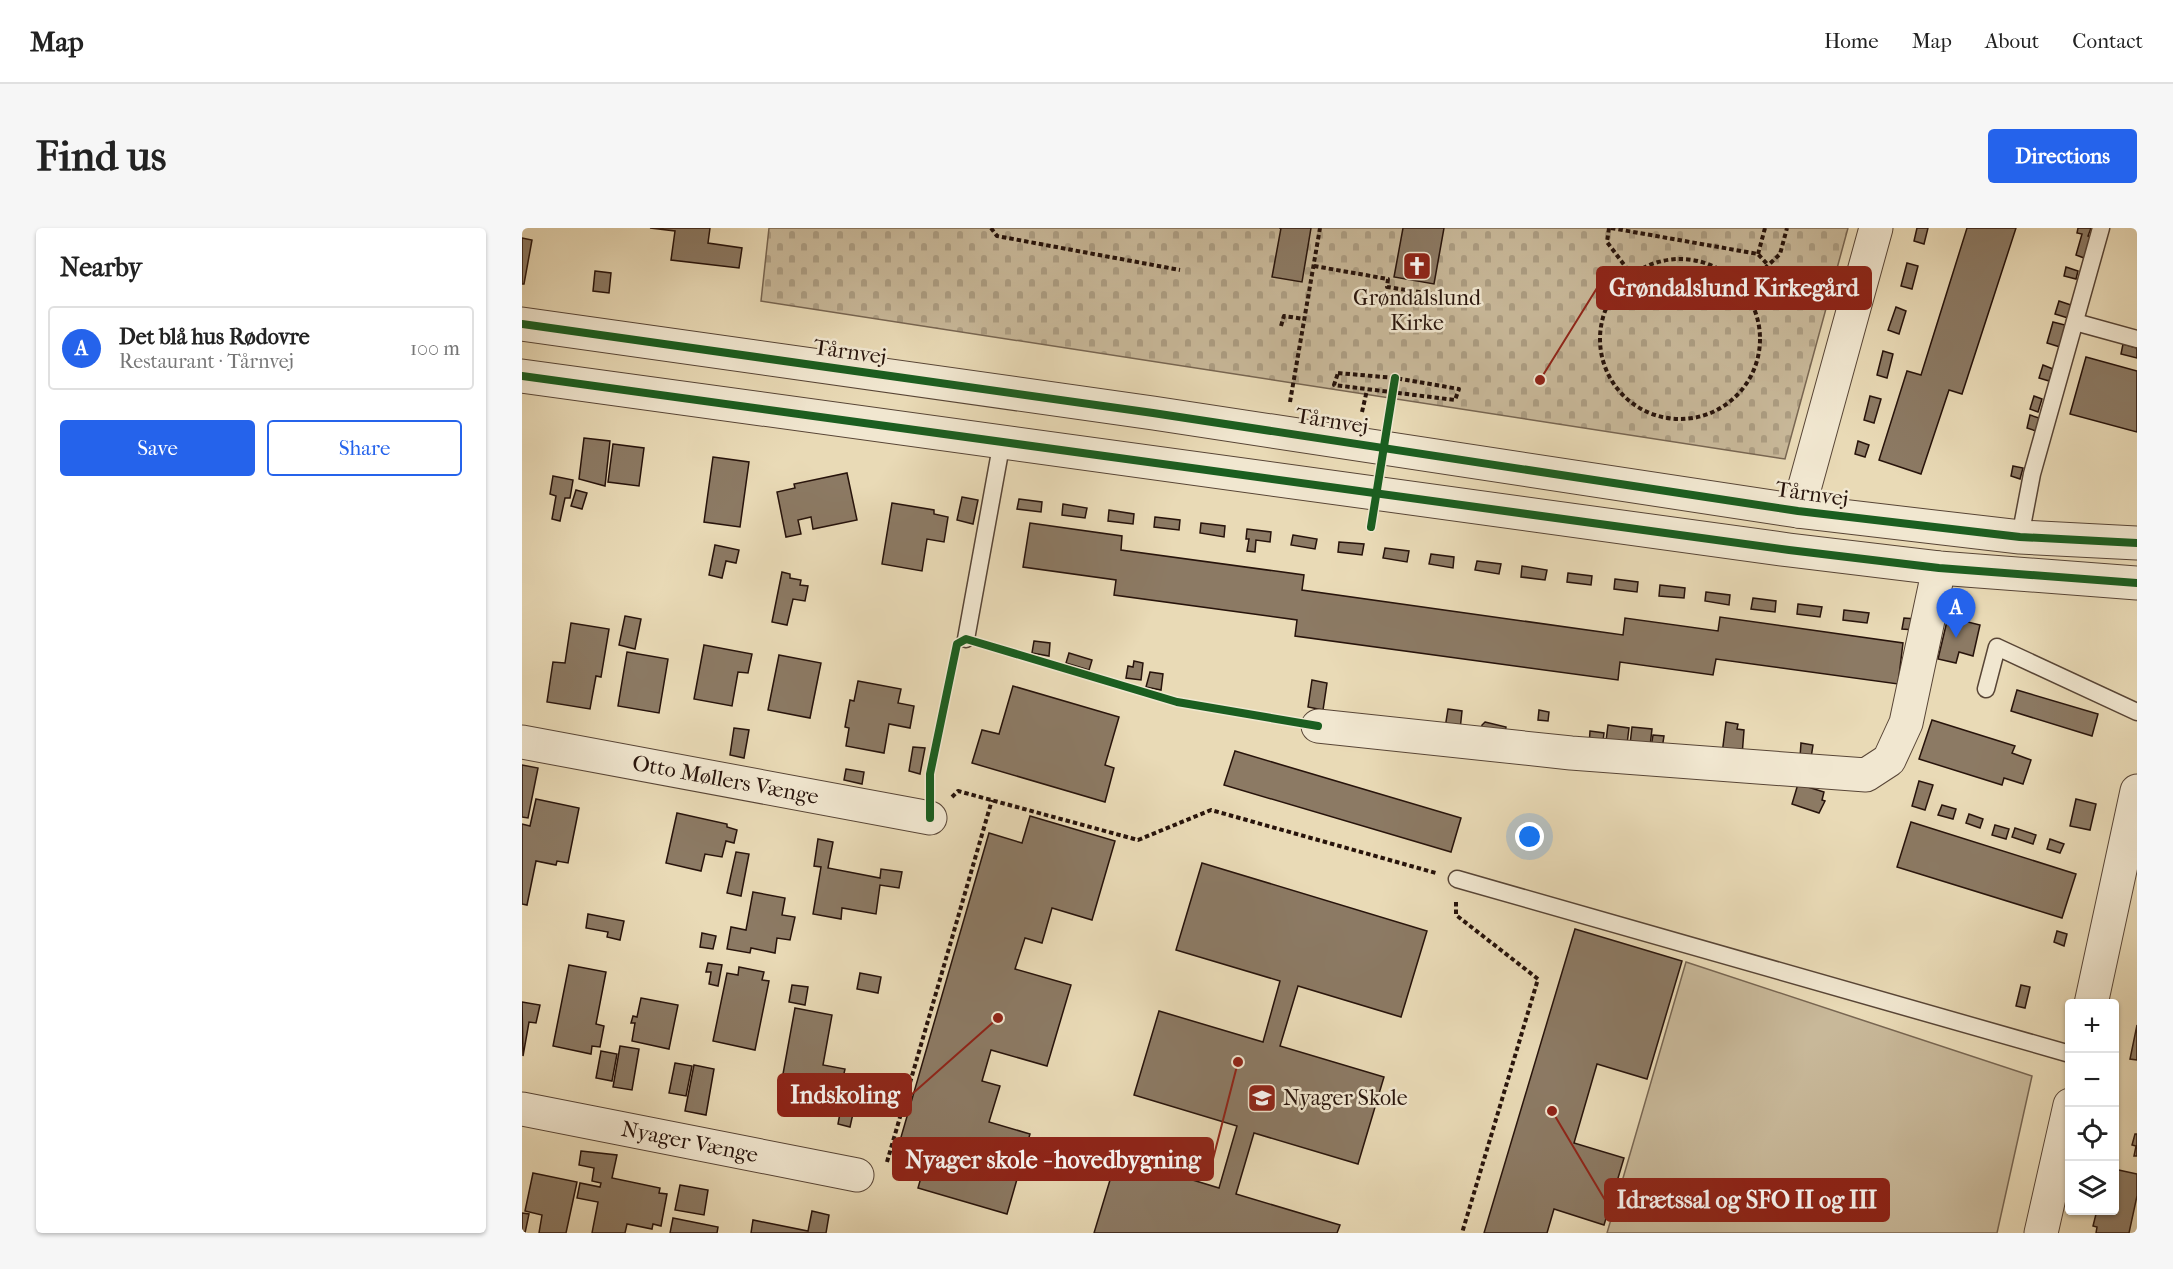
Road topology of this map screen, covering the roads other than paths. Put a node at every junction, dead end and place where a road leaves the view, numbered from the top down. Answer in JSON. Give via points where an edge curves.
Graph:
{"nodes":[{"id":1,"x":1876,"y":228,"type":"edge"},
{"id":2,"x":2101,"y":228,"type":"edge"},
{"id":3,"x":2075,"y":322,"type":"junction"},
{"id":4,"x":522,"y":324,"type":"edge"},
{"id":5,"x":2137,"y":339,"type":"edge"},
{"id":6,"x":522,"y":376,"type":"edge"},
{"id":7,"x":1002,"y":441,"type":"junction"},
{"id":8,"x":1798,"y":511,"type":"junction"},
{"id":9,"x":2020,"y":537,"type":"junction"},
{"id":10,"x":2137,"y":543,"type":"edge"},
{"id":11,"x":1939,"y":568,"type":"junction"},
{"id":12,"x":2137,"y":584,"type":"edge"},
{"id":13,"x":966,"y":639,"type":"dead end"},
{"id":14,"x":1986,"y":689,"type":"dead end"},
{"id":15,"x":2137,"y":712,"type":"edge"},
{"id":16,"x":1318,"y":726,"type":"dead end"},
{"id":17,"x":522,"y":742,"type":"edge"},
{"id":18,"x":2137,"y":791,"type":"edge"},
{"id":19,"x":930,"y":818,"type":"road end"},
{"id":20,"x":1456,"y":879,"type":"road end"},
{"id":21,"x":2092,"y":999,"type":"edge"},
{"id":22,"x":2065,"y":1052,"type":"edge"},
{"id":23,"x":2070,"y":1107,"type":"edge"},
{"id":24,"x":522,"y":1109,"type":"edge"},
{"id":25,"x":857,"y":1175,"type":"road end"},
{"id":26,"x":2042,"y":1233,"type":"edge"}],
"edges":[{"from":1,"to":8,"type":"street"},
{"from":2,"to":3,"type":"lane"},
{"from":3,"to":5,"type":"lane"},
{"from":3,"to":9,"type":"lane","via":[[2032,474]]},
{"from":4,"to":8,"type":"street","name":"Tårnvej","via":[[1285,432]]},
{"from":6,"to":7,"type":"street"},
{"from":7,"to":11,"type":"street"},
{"from":7,"to":13,"type":"lane"},
{"from":8,"to":9,"type":"street","name":"Tårnvej"},
{"from":9,"to":10,"type":"street","name":"Tårnvej"},
{"from":11,"to":12,"type":"street"},
{"from":11,"to":16,"type":"street","via":[[1905,723],[1889,760],[1866,775],[1571,753]]},
{"from":14,"to":15,"type":"lane","via":[[1997,647]]},
{"from":17,"to":19,"type":"street","name":"Otto Møllers Vænge"},
{"from":18,"to":21,"type":"street"},
{"from":20,"to":22,"type":"lane"},
{"from":23,"to":26,"type":"street"},
{"from":24,"to":25,"type":"street","name":"Nyager Vænge"}]}
